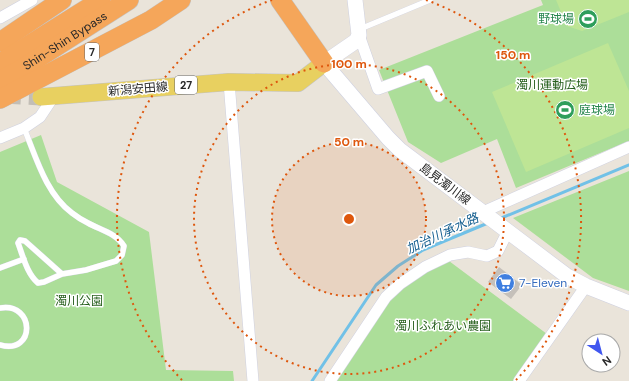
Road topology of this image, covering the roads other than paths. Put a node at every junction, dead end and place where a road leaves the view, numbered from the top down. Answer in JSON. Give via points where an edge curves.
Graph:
{"nodes":[{"id":1,"x":32,"y":0,"type":"edge"},
{"id":2,"x":62,"y":0,"type":"edge"},
{"id":3,"x":101,"y":0,"type":"edge"},
{"id":4,"x":129,"y":0,"type":"edge"},
{"id":5,"x":181,"y":0,"type":"edge"},
{"id":6,"x":280,"y":0,"type":"edge"},
{"id":7,"x":355,"y":0,"type":"edge"},
{"id":8,"x":430,"y":0,"type":"edge"},
{"id":9,"x":0,"y":18,"type":"edge"},
{"id":10,"x":359,"y":32,"type":"junction"},
{"id":11,"x":0,"y":42,"type":"edge"},
{"id":12,"x":0,"y":63,"type":"edge"},
{"id":13,"x":324,"y":63,"type":"junction"},
{"id":14,"x":0,"y":80,"type":"edge"},
{"id":15,"x":229,"y":82,"type":"junction"},
{"id":16,"x":47,"y":96,"type":"joint"},
{"id":17,"x":439,"y":96,"type":"dead end"},
{"id":18,"x":0,"y":99,"type":"edge"},
{"id":19,"x":24,"y":128,"type":"junction"},
{"id":20,"x":0,"y":138,"type":"edge"},
{"id":21,"x":629,"y":147,"type":"edge"},
{"id":22,"x":483,"y":212,"type":"junction"},
{"id":23,"x":508,"y":231,"type":"junction"},
{"id":24,"x":24,"y":260,"type":"junction"},
{"id":25,"x":0,"y":268,"type":"edge"},
{"id":26,"x":62,"y":274,"type":"junction"},
{"id":27,"x":586,"y":286,"type":"junction"},
{"id":28,"x":629,"y":303,"type":"edge"},
{"id":29,"x":0,"y":308,"type":"edge"},
{"id":30,"x":0,"y":345,"type":"edge"},
{"id":31,"x":253,"y":381,"type":"edge"},
{"id":32,"x":330,"y":381,"type":"edge"},
{"id":33,"x":519,"y":381,"type":"edge"}],
"edges":[{"from":1,"to":9,"type":"street"},
{"from":2,"to":11,"type":"highway"},
{"from":3,"to":12,"type":"highway","name":"Shin-Shin Bypass"},
{"from":4,"to":14,"type":"highway","name":"Shin-Shin Bypass","number":"7"},
{"from":5,"to":18,"type":"highway","number":"7","via":[[151,20]]},
{"from":6,"to":13,"type":"highway"},
{"from":7,"to":10,"type":"main road"},
{"from":8,"to":10,"type":"lane"},
{"from":10,"to":13,"type":"main road","via":[[356,41]]},
{"from":10,"to":17,"type":"street","via":[[378,89],[427,71]]},
{"from":13,"to":15,"type":"main road","name":"新潟安田線","number":"27","via":[[298,83]]},
{"from":13,"to":22,"type":"main road","name":"島見濁川線","via":[[400,150]]},
{"from":15,"to":16,"type":"main road","name":"新潟安田線","number":"27"},
{"from":15,"to":31,"type":"street"},
{"from":16,"to":19,"type":"street","via":[[40,117]]},
{"from":19,"to":20,"type":"street"},
{"from":19,"to":26,"type":"lane","via":[[56,198],[87,223],[119,239],[124,246],[122,255],[116,261]]},
{"from":21,"to":22,"type":"street"},
{"from":22,"to":23,"type":"main road","name":"島見濁川線"},
{"from":23,"to":27,"type":"main road","name":"島見濁川線","via":[[567,276]]},
{"from":23,"to":32,"type":"street","via":[[498,251],[487,256],[468,252],[450,255],[425,267],[400,284],[386,297]]},
{"from":24,"to":25,"type":"lane"},
{"from":24,"to":26,"type":"lane","via":[[33,279],[38,283]]},
{"from":24,"to":26,"type":"lane","via":[[18,243],[20,240],[25,241]]},
{"from":27,"to":28,"type":"main road","name":"島見濁川線"},
{"from":27,"to":33,"type":"street"},
{"from":29,"to":30,"type":"lane","via":[[7,307],[18,312],[26,320],[28,329],[25,338],[17,344],[9,347]]}]}
